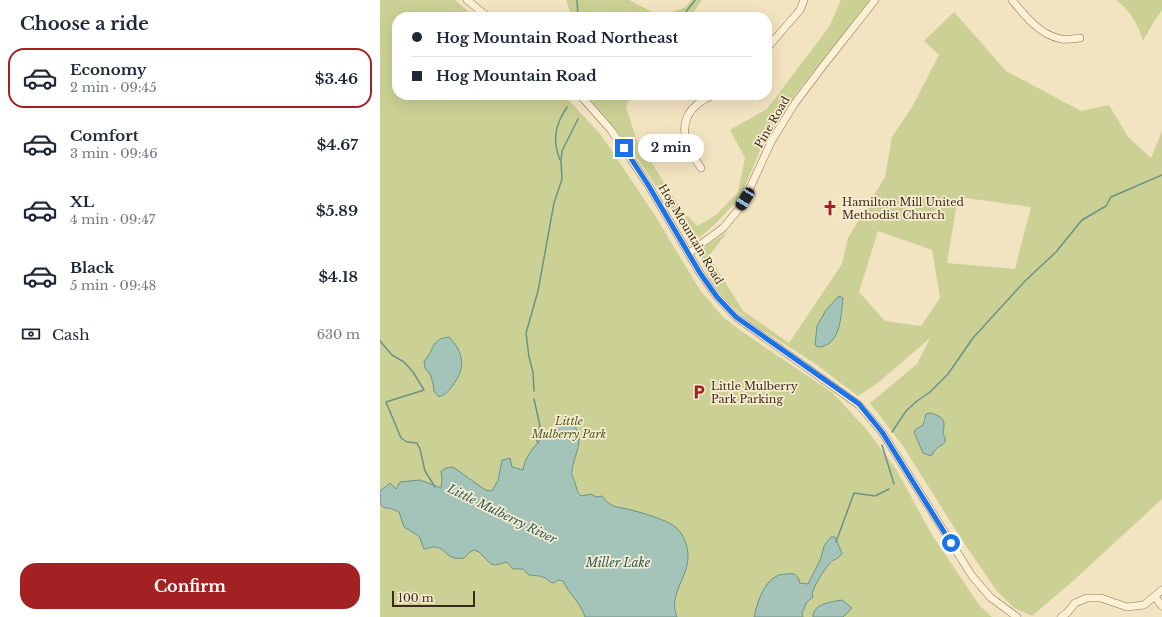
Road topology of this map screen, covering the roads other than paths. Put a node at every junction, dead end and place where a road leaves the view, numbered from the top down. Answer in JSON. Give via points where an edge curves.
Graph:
{"nodes":[{"id":1,"x":467,"y":0,"type":"edge"},
{"id":2,"x":804,"y":0,"type":"edge"},
{"id":3,"x":875,"y":0,"type":"edge"},
{"id":4,"x":1012,"y":0,"type":"edge"},
{"id":5,"x":477,"y":3,"type":"edge"},
{"id":6,"x":484,"y":12,"type":"edge"},
{"id":7,"x":1080,"y":38,"type":"dead end"},
{"id":8,"x":772,"y":42,"type":"edge"},
{"id":9,"x":584,"y":100,"type":"edge"},
{"id":10,"x":702,"y":100,"type":"edge"},
{"id":11,"x":701,"y":168,"type":"dead end"},
{"id":12,"x":688,"y":253,"type":"junction"},
{"id":13,"x":1162,"y":590,"type":"edge"},
{"id":14,"x":1155,"y":597,"type":"junction"},
{"id":15,"x":1162,"y":606,"type":"edge"},
{"id":16,"x":1065,"y":616,"type":"edge"},
{"id":17,"x":1017,"y":617,"type":"edge"}],
"edges":[{"from":1,"to":5,"type":"street"},
{"from":2,"to":8,"type":"street","via":[[800,10]]},
{"from":3,"to":12,"type":"street","name":"Pine Road","via":[[795,103],[771,142],[738,210],[723,228]]},
{"from":4,"to":7,"type":"street","via":[[1033,24],[1051,36],[1062,39]]},
{"from":5,"to":6,"type":"street"},
{"from":9,"to":12,"type":"street","name":"Hog Mountain Road","via":[[611,130],[647,183]]},
{"from":10,"to":11,"type":"street","via":[[692,108],[684,133],[687,145]]},
{"from":12,"to":17,"type":"street","name":"Hog Mountain Road","via":[[717,297],[736,317],[859,404],[890,444],[972,576],[990,597]]},
{"from":13,"to":14,"type":"street"},
{"from":14,"to":15,"type":"street"},
{"from":14,"to":16,"type":"street","via":[[1144,605],[1128,607],[1101,598],[1086,598],[1075,603]]}]}
